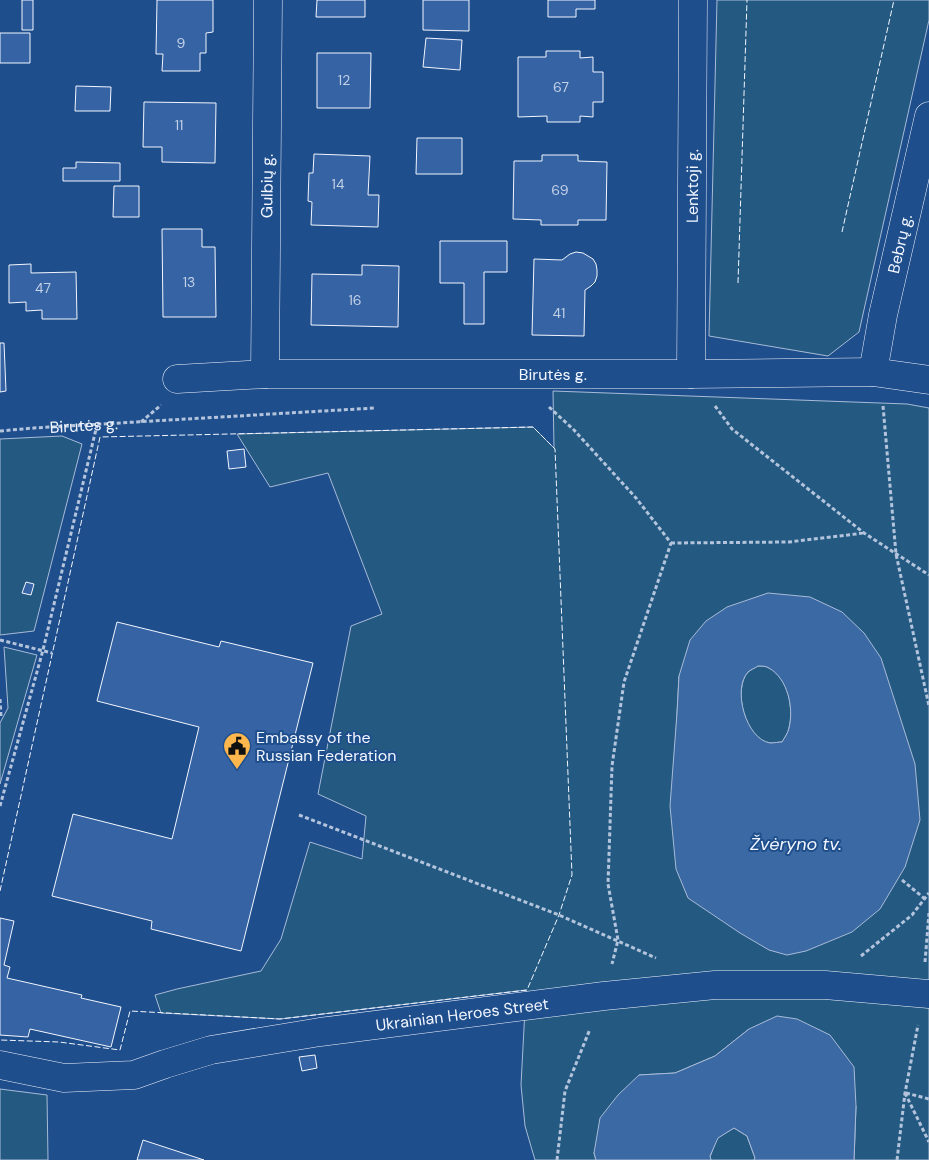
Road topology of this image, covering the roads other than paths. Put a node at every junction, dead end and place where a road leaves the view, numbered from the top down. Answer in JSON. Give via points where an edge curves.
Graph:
{"nodes":[{"id":1,"x":268,"y":0,"type":"edge"},
{"id":2,"x":693,"y":0,"type":"edge"},
{"id":3,"x":929,"y":116,"type":"edge"},
{"id":4,"x":873,"y":372,"type":"junction"},
{"id":5,"x":265,"y":374,"type":"junction"},
{"id":6,"x":691,"y":374,"type":"junction"},
{"id":7,"x":177,"y":379,"type":"dead end"},
{"id":8,"x":929,"y":380,"type":"edge"},
{"id":9,"x":926,"y":994,"type":"edge"},
{"id":10,"x":0,"y":1065,"type":"edge"}],
"edges":[{"from":1,"to":5,"type":"street","name":"Gulbių g."},
{"from":2,"to":6,"type":"street","name":"Lenktoji g."},
{"from":3,"to":4,"type":"street","name":"Bebrų g."},
{"from":4,"to":6,"type":"street","name":"Birutės g."},
{"from":4,"to":8,"type":"street","name":"Birutės g."},
{"from":5,"to":6,"type":"street","name":"Birutės g."},
{"from":5,"to":7,"type":"street","name":"Birutės g."},
{"from":9,"to":10,"type":"street","name":"Ukrainian Heroes Street","via":[[825,985],[715,985],[320,1032],[212,1050],[134,1075],[64,1078]]}]}
